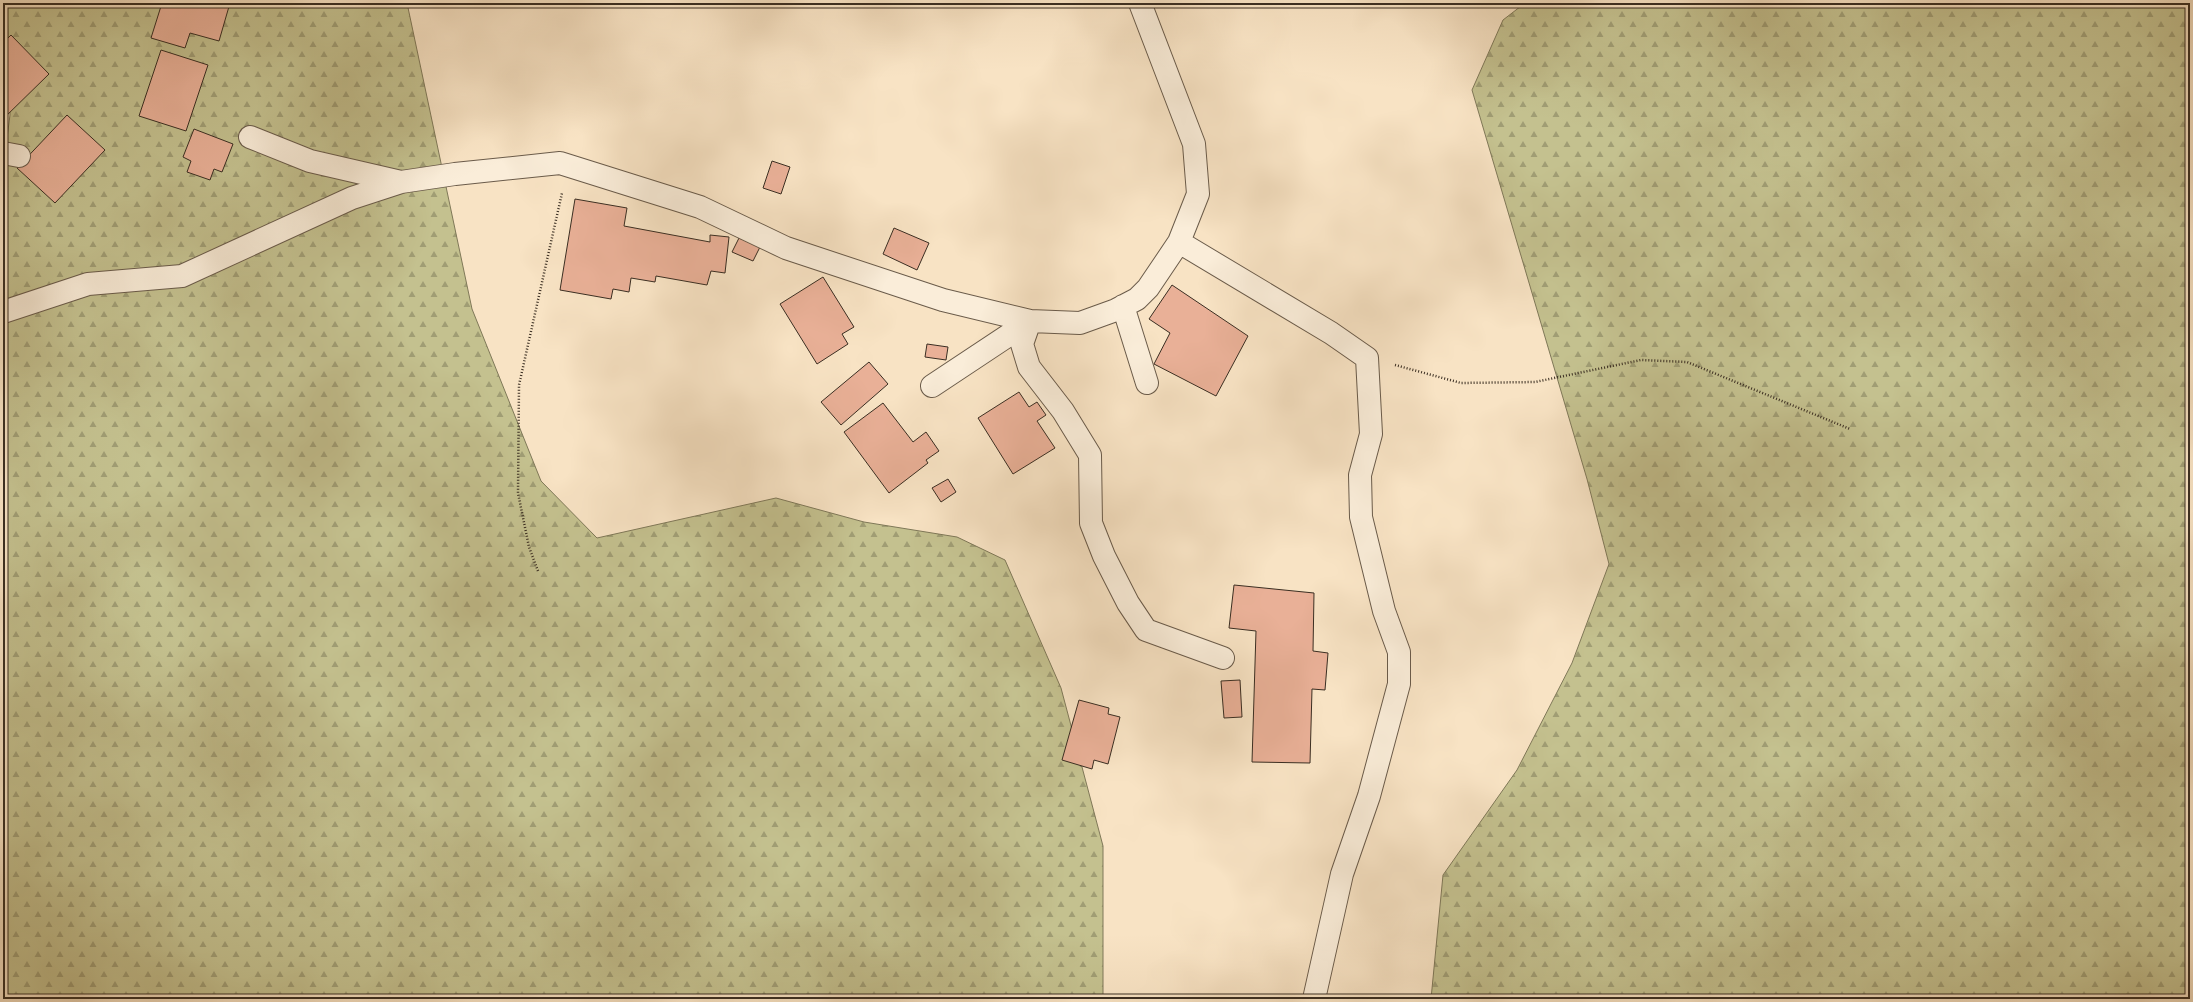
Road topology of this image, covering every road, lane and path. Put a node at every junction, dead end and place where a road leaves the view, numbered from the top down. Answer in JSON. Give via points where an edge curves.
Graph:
{"nodes":[{"id":1,"x":1140,"y":3,"type":"edge"},
{"id":2,"x":250,"y":137,"type":"dead end"},
{"id":3,"x":569,"y":166,"type":"junction"},
{"id":4,"x":401,"y":182,"type":"junction"},
{"id":5,"x":1179,"y":242,"type":"junction"},
{"id":6,"x":1123,"y":306,"type":"junction"},
{"id":7,"x":3,"y":312,"type":"edge"},
{"id":8,"x":1030,"y":321,"type":"junction"},
{"id":9,"x":1367,"y":358,"type":"junction"},
{"id":10,"x":1146,"y":383,"type":"dead end"},
{"id":11,"x":932,"y":386,"type":"dead end"},
{"id":12,"x":1850,"y":429,"type":"dead end"},
{"id":13,"x":538,"y":571,"type":"dead end"},
{"id":14,"x":1223,"y":658,"type":"dead end"},
{"id":15,"x":1314,"y":999,"type":"edge"}],
"edges":[{"from":1,"to":5,"type":"street","via":[[1194,144],[1198,194]]},
{"from":2,"to":4,"type":"street","via":[[310,161]]},
{"from":3,"to":4,"type":"street","via":[[560,163]]},
{"from":3,"to":8,"type":"street","via":[[700,207],[786,248],[943,300]]},
{"from":3,"to":13,"type":"path","via":[[518,385],[518,493],[529,547]]},
{"from":4,"to":7,"type":"street","via":[[352,198],[182,276],[88,284]]},
{"from":5,"to":6,"type":"street","via":[[1148,288],[1137,299]]},
{"from":5,"to":9,"type":"street","via":[[1331,333]]},
{"from":6,"to":8,"type":"street","via":[[1080,323]]},
{"from":6,"to":10,"type":"street"},
{"from":8,"to":11,"type":"street"},
{"from":8,"to":14,"type":"street","via":[[1022,344],[1029,366],[1063,411],[1090,454],[1091,523],[1128,604],[1146,630]]},
{"from":9,"to":12,"type":"path","via":[[1461,383],[1535,382],[1641,360],[1687,362]]},
{"from":9,"to":15,"type":"street","via":[[1371,434],[1360,475],[1361,517],[1384,611],[1399,652],[1399,684],[1369,796],[1342,874]]}]}
